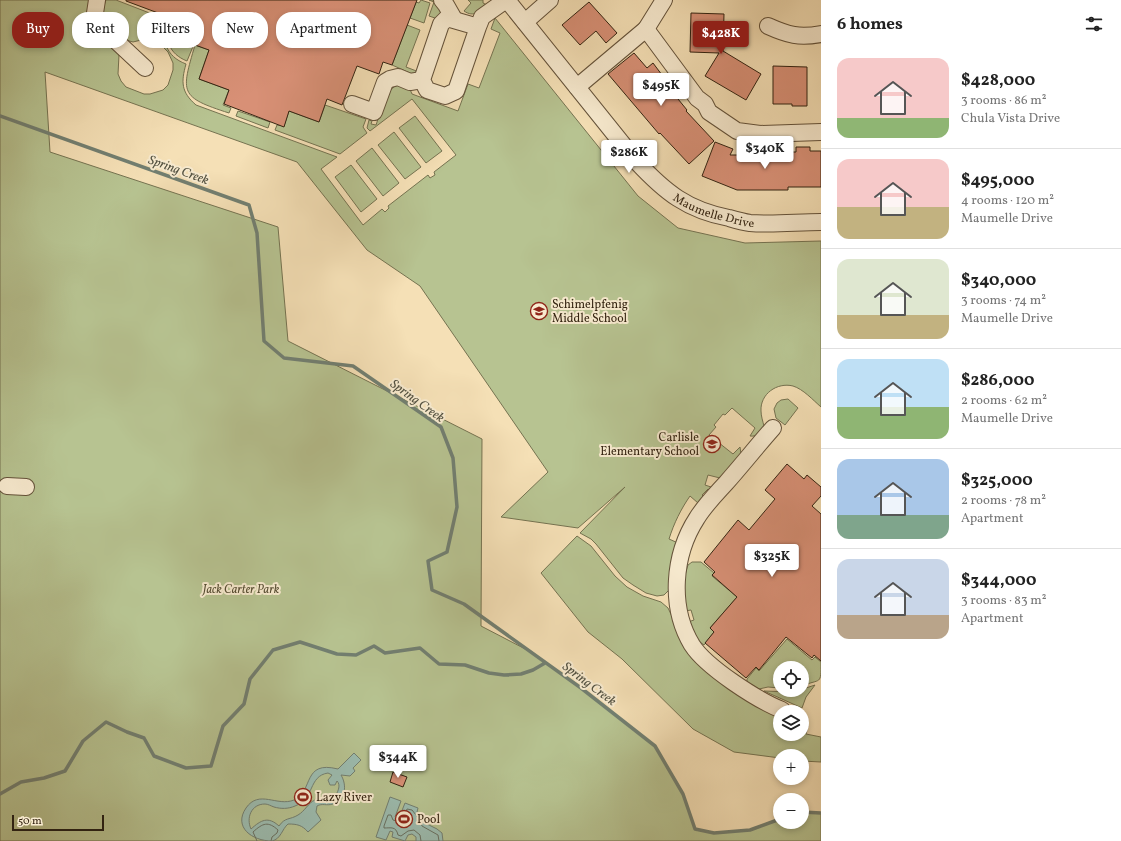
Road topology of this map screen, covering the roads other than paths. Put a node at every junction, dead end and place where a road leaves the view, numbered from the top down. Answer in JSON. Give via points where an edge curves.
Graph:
{"nodes":[{"id":1,"x":98,"y":0,"type":"edge"},
{"id":2,"x":442,"y":0,"type":"edge"},
{"id":3,"x":507,"y":0,"type":"edge"},
{"id":4,"x":550,"y":0,"type":"edge"},
{"id":5,"x":664,"y":0,"type":"edge"},
{"id":6,"x":454,"y":19,"type":"junction"},
{"id":7,"x":525,"y":22,"type":"junction"},
{"id":8,"x":768,"y":26,"type":"dead end"},
{"id":9,"x":478,"y":27,"type":"junction"},
{"id":10,"x":646,"y":29,"type":"junction"},
{"id":11,"x":821,"y":34,"type":"edge"},
{"id":12,"x":145,"y":68,"type":"dead end"},
{"id":13,"x":422,"y":80,"type":"junction"},
{"id":14,"x":577,"y":87,"type":"junction"},
{"id":15,"x":352,"y":104,"type":"dead end"},
{"id":16,"x":821,"y":132,"type":"edge"},
{"id":17,"x":821,"y":222,"type":"edge"},
{"id":18,"x":773,"y":428,"type":"dead end"},
{"id":19,"x":7,"y":486,"type":"dead end"},
{"id":20,"x":26,"y":487,"type":"dead end"},
{"id":21,"x":773,"y":705,"type":"edge"}],
"edges":[{"from":1,"to":12,"type":"street","via":[[95,13],[99,25]]},
{"from":2,"to":6,"type":"street"},
{"from":3,"to":7,"type":"street","name":"Maumelle Drive"},
{"from":3,"to":9,"type":"street","via":[[482,17]]},
{"from":4,"to":7,"type":"street"},
{"from":5,"to":10,"type":"street"},
{"from":6,"to":9,"type":"street"},
{"from":6,"to":13,"type":"street","via":[[447,18],[441,24]]},
{"from":7,"to":14,"type":"street","name":"Maumelle Drive"},
{"from":8,"to":11,"type":"street","via":[[797,36]]},
{"from":9,"to":13,"type":"street","via":[[456,91],[445,96],[427,90]]},
{"from":10,"to":14,"type":"street"},
{"from":10,"to":16,"type":"street","via":[[709,112],[737,131],[760,134]]},
{"from":13,"to":15,"type":"street","via":[[410,82],[398,77],[385,82],[374,112]]},
{"from":14,"to":17,"type":"street","name":"Maumelle Drive","via":[[636,162],[674,197],[688,205],[715,216],[750,223]]},
{"from":18,"to":21,"type":"street","via":[[697,518],[683,545],[677,576],[677,601],[681,624],[692,646],[708,663],[741,688]]},
{"from":19,"to":20,"type":"street"}]}
